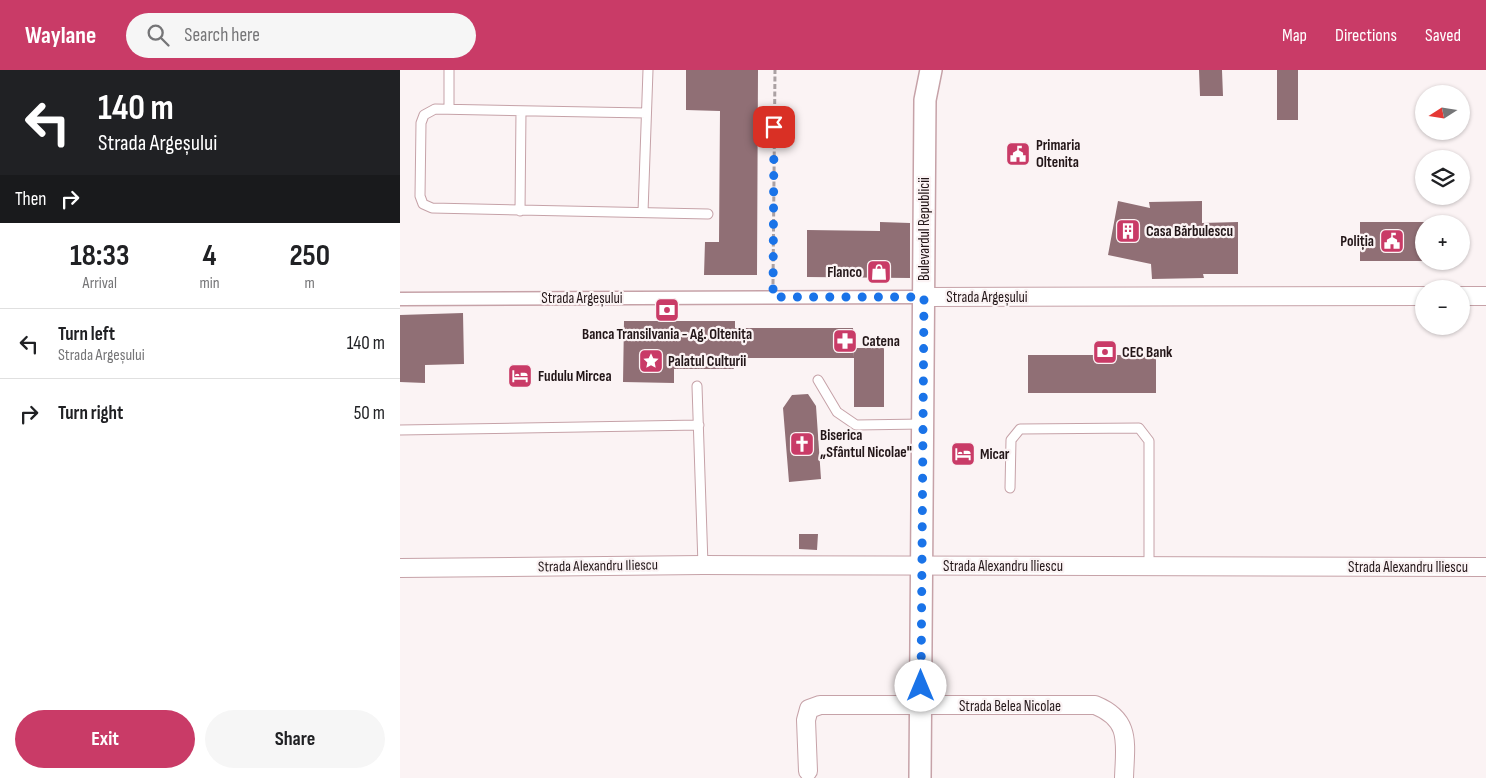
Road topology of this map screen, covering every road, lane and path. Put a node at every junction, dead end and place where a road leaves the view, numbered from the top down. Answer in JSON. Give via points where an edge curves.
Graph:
{"nodes":[{"id":1,"x":449,"y":70,"type":"edge"},
{"id":2,"x":648,"y":70,"type":"edge"},
{"id":3,"x":775,"y":70,"type":"edge"},
{"id":4,"x":918,"y":70,"type":"edge"},
{"id":5,"x":931,"y":70,"type":"edge"},
{"id":6,"x":925,"y":100,"type":"junction"},
{"id":7,"x":449,"y":109,"type":"junction"},
{"id":8,"x":521,"y":111,"type":"junction"},
{"id":9,"x":646,"y":113,"type":"junction"},
{"id":10,"x":520,"y":211,"type":"junction"},
{"id":11,"x":643,"y":212,"type":"junction"},
{"id":12,"x":708,"y":214,"type":"dead end"},
{"id":13,"x":1415,"y":296,"type":"edge"},
{"id":14,"x":1470,"y":296,"type":"edge"},
{"id":15,"x":1486,"y":296,"type":"edge"},
{"id":16,"x":773,"y":297,"type":"junction"},
{"id":17,"x":924,"y":297,"type":"junction"},
{"id":18,"x":400,"y":299,"type":"edge"},
{"id":19,"x":818,"y":380,"type":"dead end"},
{"id":20,"x":697,"y":386,"type":"dead end"},
{"id":21,"x":923,"y":424,"type":"junction"},
{"id":22,"x":699,"y":425,"type":"junction"},
{"id":23,"x":400,"y":430,"type":"edge"},
{"id":24,"x":1010,"y":488,"type":"dead end"},
{"id":25,"x":703,"y":565,"type":"junction"},
{"id":26,"x":1149,"y":565,"type":"junction"},
{"id":27,"x":922,"y":566,"type":"junction"},
{"id":28,"x":1486,"y":567,"type":"edge"},
{"id":29,"x":400,"y":568,"type":"edge"},
{"id":30,"x":921,"y":706,"type":"junction"},
{"id":31,"x":808,"y":771,"type":"dead end"},
{"id":32,"x":920,"y":778,"type":"edge"},
{"id":33,"x":1124,"y":778,"type":"edge"}],
"edges":[{"from":1,"to":7,"type":"lane"},
{"from":2,"to":9,"type":"lane"},
{"from":3,"to":16,"type":"path"},
{"from":4,"to":6,"type":"street","name":"Bulevardul Republicii"},
{"from":5,"to":6,"type":"street","name":"Bulevardul Republicii"},
{"from":6,"to":17,"type":"street","name":"Bulevardul Republicii"},
{"from":7,"to":8,"type":"lane"},
{"from":7,"to":10,"type":"lane","via":[[435,109],[424,115],[421,123],[420,196],[423,204],[432,208]]},
{"from":8,"to":9,"type":"lane"},
{"from":8,"to":10,"type":"lane"},
{"from":9,"to":11,"type":"lane"},
{"from":10,"to":11,"type":"lane"},
{"from":11,"to":12,"type":"lane"},
{"from":13,"to":17,"type":"street","name":"Strada Argeșului"},
{"from":14,"to":15,"type":"street"},
{"from":16,"to":17,"type":"street","name":"Strada Argeșului"},
{"from":16,"to":18,"type":"street","name":"Strada Argeșului"},
{"from":17,"to":21,"type":"street","name":"Bulevardul Republicii"},
{"from":19,"to":21,"type":"lane","via":[[837,412],[856,425]]},
{"from":20,"to":22,"type":"lane"},
{"from":21,"to":27,"type":"street","name":"Bulevardul Republicii"},
{"from":22,"to":23,"type":"lane"},
{"from":22,"to":25,"type":"lane"},
{"from":24,"to":26,"type":"lane","via":[[1012,440],[1020,429],[1139,428],[1149,441]]},
{"from":25,"to":27,"type":"street","name":"Strada Alexandru Iliescu"},
{"from":25,"to":29,"type":"street","name":"Strada Alexandru Iliescu"},
{"from":26,"to":27,"type":"street","name":"Strada Alexandru Iliescu"},
{"from":26,"to":28,"type":"street","name":"Strada Alexandru Iliescu"},
{"from":27,"to":30,"type":"street","name":"Bulevardul Republicii"},
{"from":30,"to":31,"type":"street","name":"Strada Belea Nicolae","via":[[820,705],[810,710],[806,720]]},
{"from":30,"to":32,"type":"street","name":"Bulevardul Republicii"},
{"from":30,"to":33,"type":"street","name":"Strada Belea Nicolae","via":[[1095,705],[1120,722],[1126,735]]}]}
